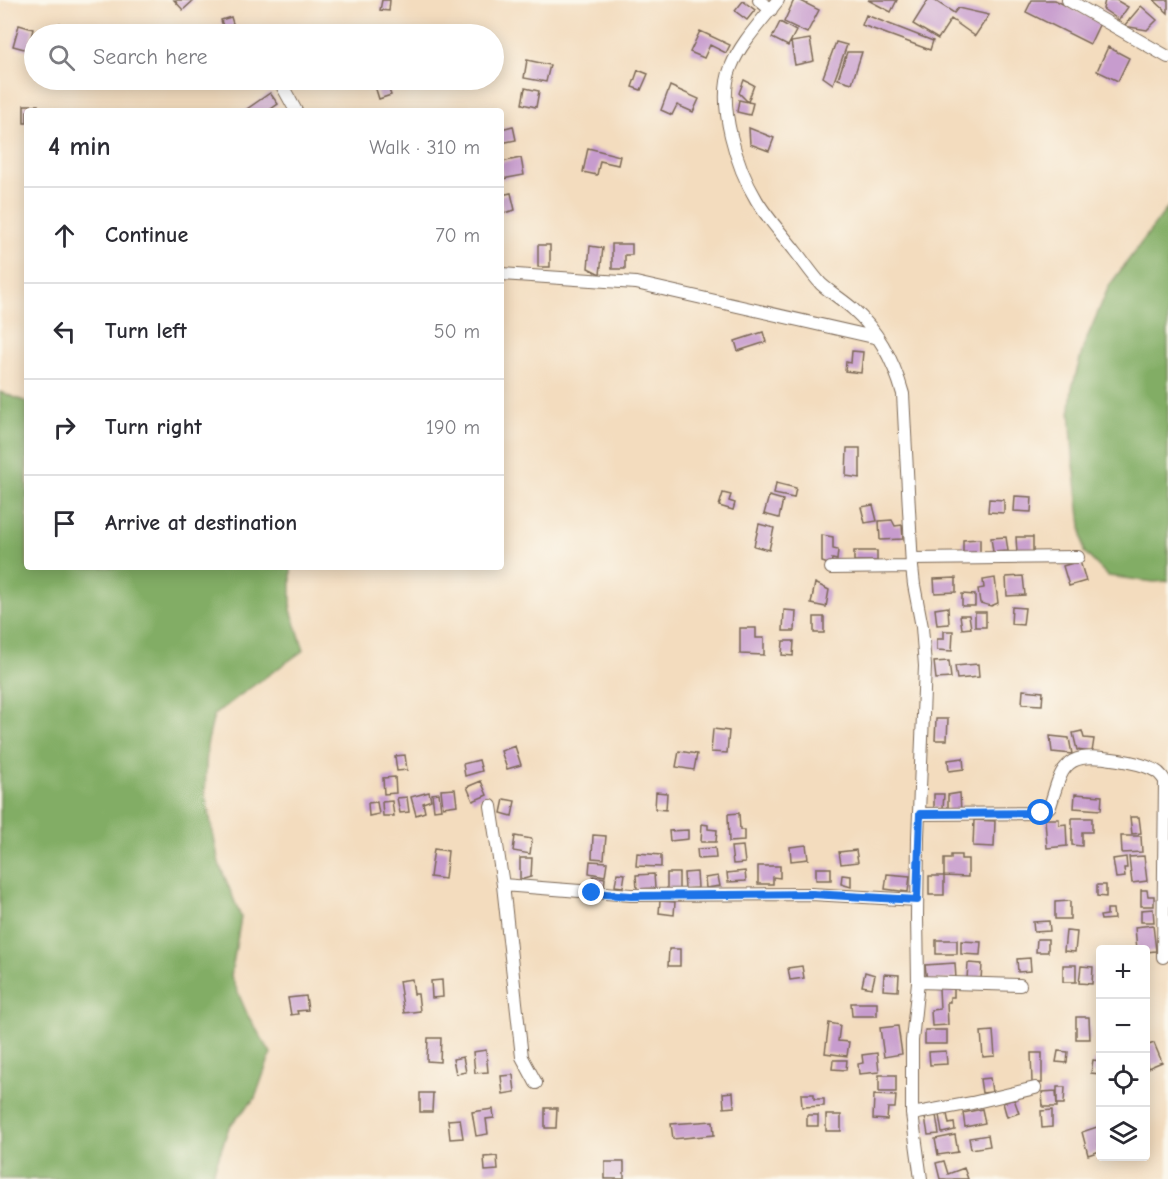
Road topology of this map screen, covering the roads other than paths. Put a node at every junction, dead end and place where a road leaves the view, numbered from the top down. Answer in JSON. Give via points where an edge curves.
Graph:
{"nodes":[{"id":1,"x":759,"y":0,"type":"edge"},
{"id":2,"x":1068,"y":0,"type":"edge"},
{"id":3,"x":775,"y":5,"type":"edge"},
{"id":4,"x":1168,"y":57,"type":"edge"},
{"id":5,"x":284,"y":90,"type":"edge"},
{"id":6,"x":294,"y":108,"type":"edge"},
{"id":7,"x":504,"y":274,"type":"edge"},
{"id":8,"x":878,"y":338,"type":"junction"},
{"id":9,"x":1078,"y":557,"type":"dead end"},
{"id":10,"x":912,"y":563,"type":"junction"},
{"id":11,"x":831,"y":568,"type":"dead end"},
{"id":12,"x":491,"y":806,"type":"dead end"},
{"id":13,"x":920,"y":814,"type":"junction"},
{"id":14,"x":503,"y":885,"type":"junction"},
{"id":15,"x":917,"y":900,"type":"junction"},
{"id":16,"x":1163,"y":957,"type":"dead end"},
{"id":17,"x":918,"y":982,"type":"junction"},
{"id":18,"x":1020,"y":986,"type":"dead end"},
{"id":19,"x":536,"y":1083,"type":"dead end"},
{"id":20,"x":1035,"y":1088,"type":"dead end"},
{"id":21,"x":912,"y":1114,"type":"junction"},
{"id":22,"x":921,"y":1179,"type":"edge"}],
"edges":[{"from":1,"to":3,"type":"street"},
{"from":2,"to":4,"type":"street"},
{"from":3,"to":8,"type":"street","via":[[731,67],[726,101],[728,126],[757,201],[822,284],[853,309]]},
{"from":5,"to":6,"type":"street"},
{"from":7,"to":8,"type":"street","via":[[636,283]]},
{"from":8,"to":10,"type":"street","via":[[898,375],[903,394]]},
{"from":9,"to":10,"type":"street"},
{"from":10,"to":11,"type":"street"},
{"from":10,"to":13,"type":"street","via":[[925,666]]},
{"from":12,"to":14,"type":"street"},
{"from":13,"to":15,"type":"street"},
{"from":13,"to":16,"type":"street","via":[[1041,813],[1050,806],[1062,771],[1079,758],[1126,761],[1151,768],[1165,781]]},
{"from":14,"to":15,"type":"street","via":[[631,896],[812,894]]},
{"from":14,"to":19,"type":"street","via":[[522,1057]]},
{"from":15,"to":17,"type":"street"},
{"from":17,"to":18,"type":"street"},
{"from":17,"to":21,"type":"street","via":[[912,1041]]},
{"from":20,"to":21,"type":"street"},
{"from":21,"to":22,"type":"street"}]}
